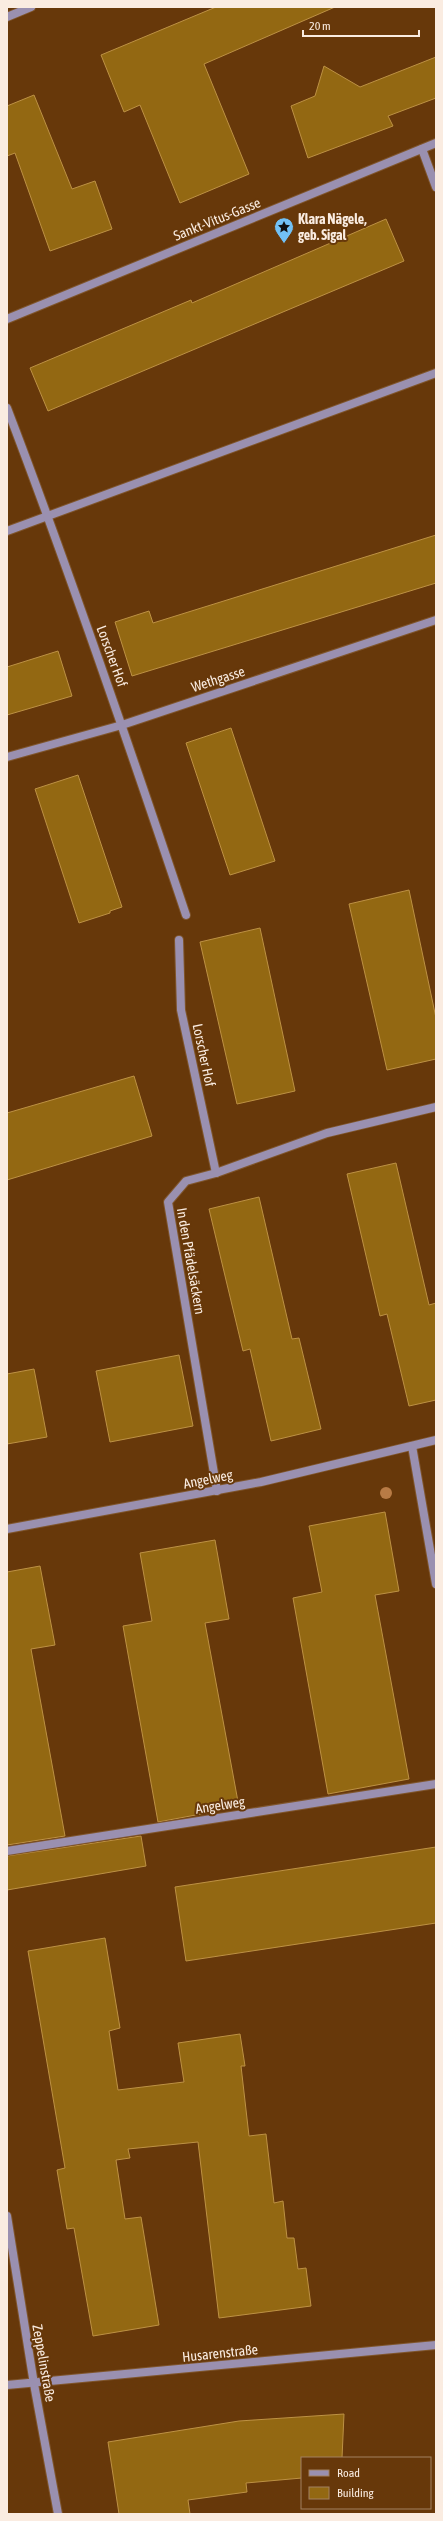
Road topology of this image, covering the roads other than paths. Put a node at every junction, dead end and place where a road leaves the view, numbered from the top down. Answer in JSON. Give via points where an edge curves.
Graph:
{"nodes":[{"id":1,"x":31,"y":7,"type":"edge"},
{"id":2,"x":7,"y":17,"type":"edge"},
{"id":3,"x":436,"y":143,"type":"edge"},
{"id":4,"x":422,"y":149,"type":"junction"},
{"id":5,"x":436,"y":187,"type":"edge"},
{"id":6,"x":7,"y":319,"type":"edge"},
{"id":7,"x":436,"y":373,"type":"edge"},
{"id":8,"x":7,"y":408,"type":"edge"},
{"id":9,"x":48,"y":516,"type":"junction"},
{"id":10,"x":7,"y":531,"type":"edge"},
{"id":11,"x":436,"y":620,"type":"edge"},
{"id":12,"x":122,"y":725,"type":"junction"},
{"id":13,"x":7,"y":757,"type":"edge"},
{"id":14,"x":186,"y":915,"type":"dead end"},
{"id":15,"x":179,"y":940,"type":"dead end"},
{"id":16,"x":436,"y":1107,"type":"edge"},
{"id":17,"x":216,"y":1174,"type":"junction"},
{"id":18,"x":436,"y":1440,"type":"edge"},
{"id":19,"x":412,"y":1446,"type":"junction"},
{"id":20,"x":217,"y":1491,"type":"junction"},
{"id":21,"x":7,"y":1529,"type":"edge"},
{"id":22,"x":436,"y":1584,"type":"edge"},
{"id":23,"x":436,"y":1784,"type":"edge"},
{"id":24,"x":7,"y":1851,"type":"edge"},
{"id":25,"x":7,"y":2216,"type":"edge"},
{"id":26,"x":436,"y":2345,"type":"edge"},
{"id":27,"x":34,"y":2384,"type":"junction"},
{"id":28,"x":7,"y":2385,"type":"edge"},
{"id":29,"x":58,"y":2514,"type":"edge"}],
"edges":[{"from":1,"to":2,"type":"street"},
{"from":3,"to":4,"type":"street","name":"Sankt-Vitus-Gasse"},
{"from":4,"to":5,"type":"street"},
{"from":4,"to":6,"type":"street","name":"Sankt-Vitus-Gasse"},
{"from":7,"to":9,"type":"street"},
{"from":8,"to":9,"type":"street","name":"Lorscher Hof"},
{"from":9,"to":10,"type":"street"},
{"from":9,"to":12,"type":"street","name":"Lorscher Hof"},
{"from":11,"to":12,"type":"street","name":"Wethgasse"},
{"from":12,"to":13,"type":"street","name":"Wethgasse"},
{"from":12,"to":14,"type":"street","name":"Lorscher Hof"},
{"from":15,"to":17,"type":"street","name":"Lorscher Hof","via":[[181,1010]]},
{"from":16,"to":17,"type":"street","name":"In den Pfädelsäckern","via":[[327,1133]]},
{"from":17,"to":20,"type":"street","name":"In den Pfädelsäckern","via":[[186,1181],[168,1202]]},
{"from":18,"to":19,"type":"street","name":"Angelweg"},
{"from":19,"to":20,"type":"street","name":"Angelweg"},
{"from":19,"to":22,"type":"street"},
{"from":20,"to":21,"type":"street","name":"Angelweg"},
{"from":23,"to":24,"type":"street","name":"Angelweg"},
{"from":25,"to":27,"type":"street","name":"Zeppelinstraße"},
{"from":26,"to":27,"type":"street","name":"Husarenstraße"},
{"from":27,"to":28,"type":"street","name":"Husarenstraße"},
{"from":27,"to":29,"type":"street","name":"Zeppelinstraße"}]}
